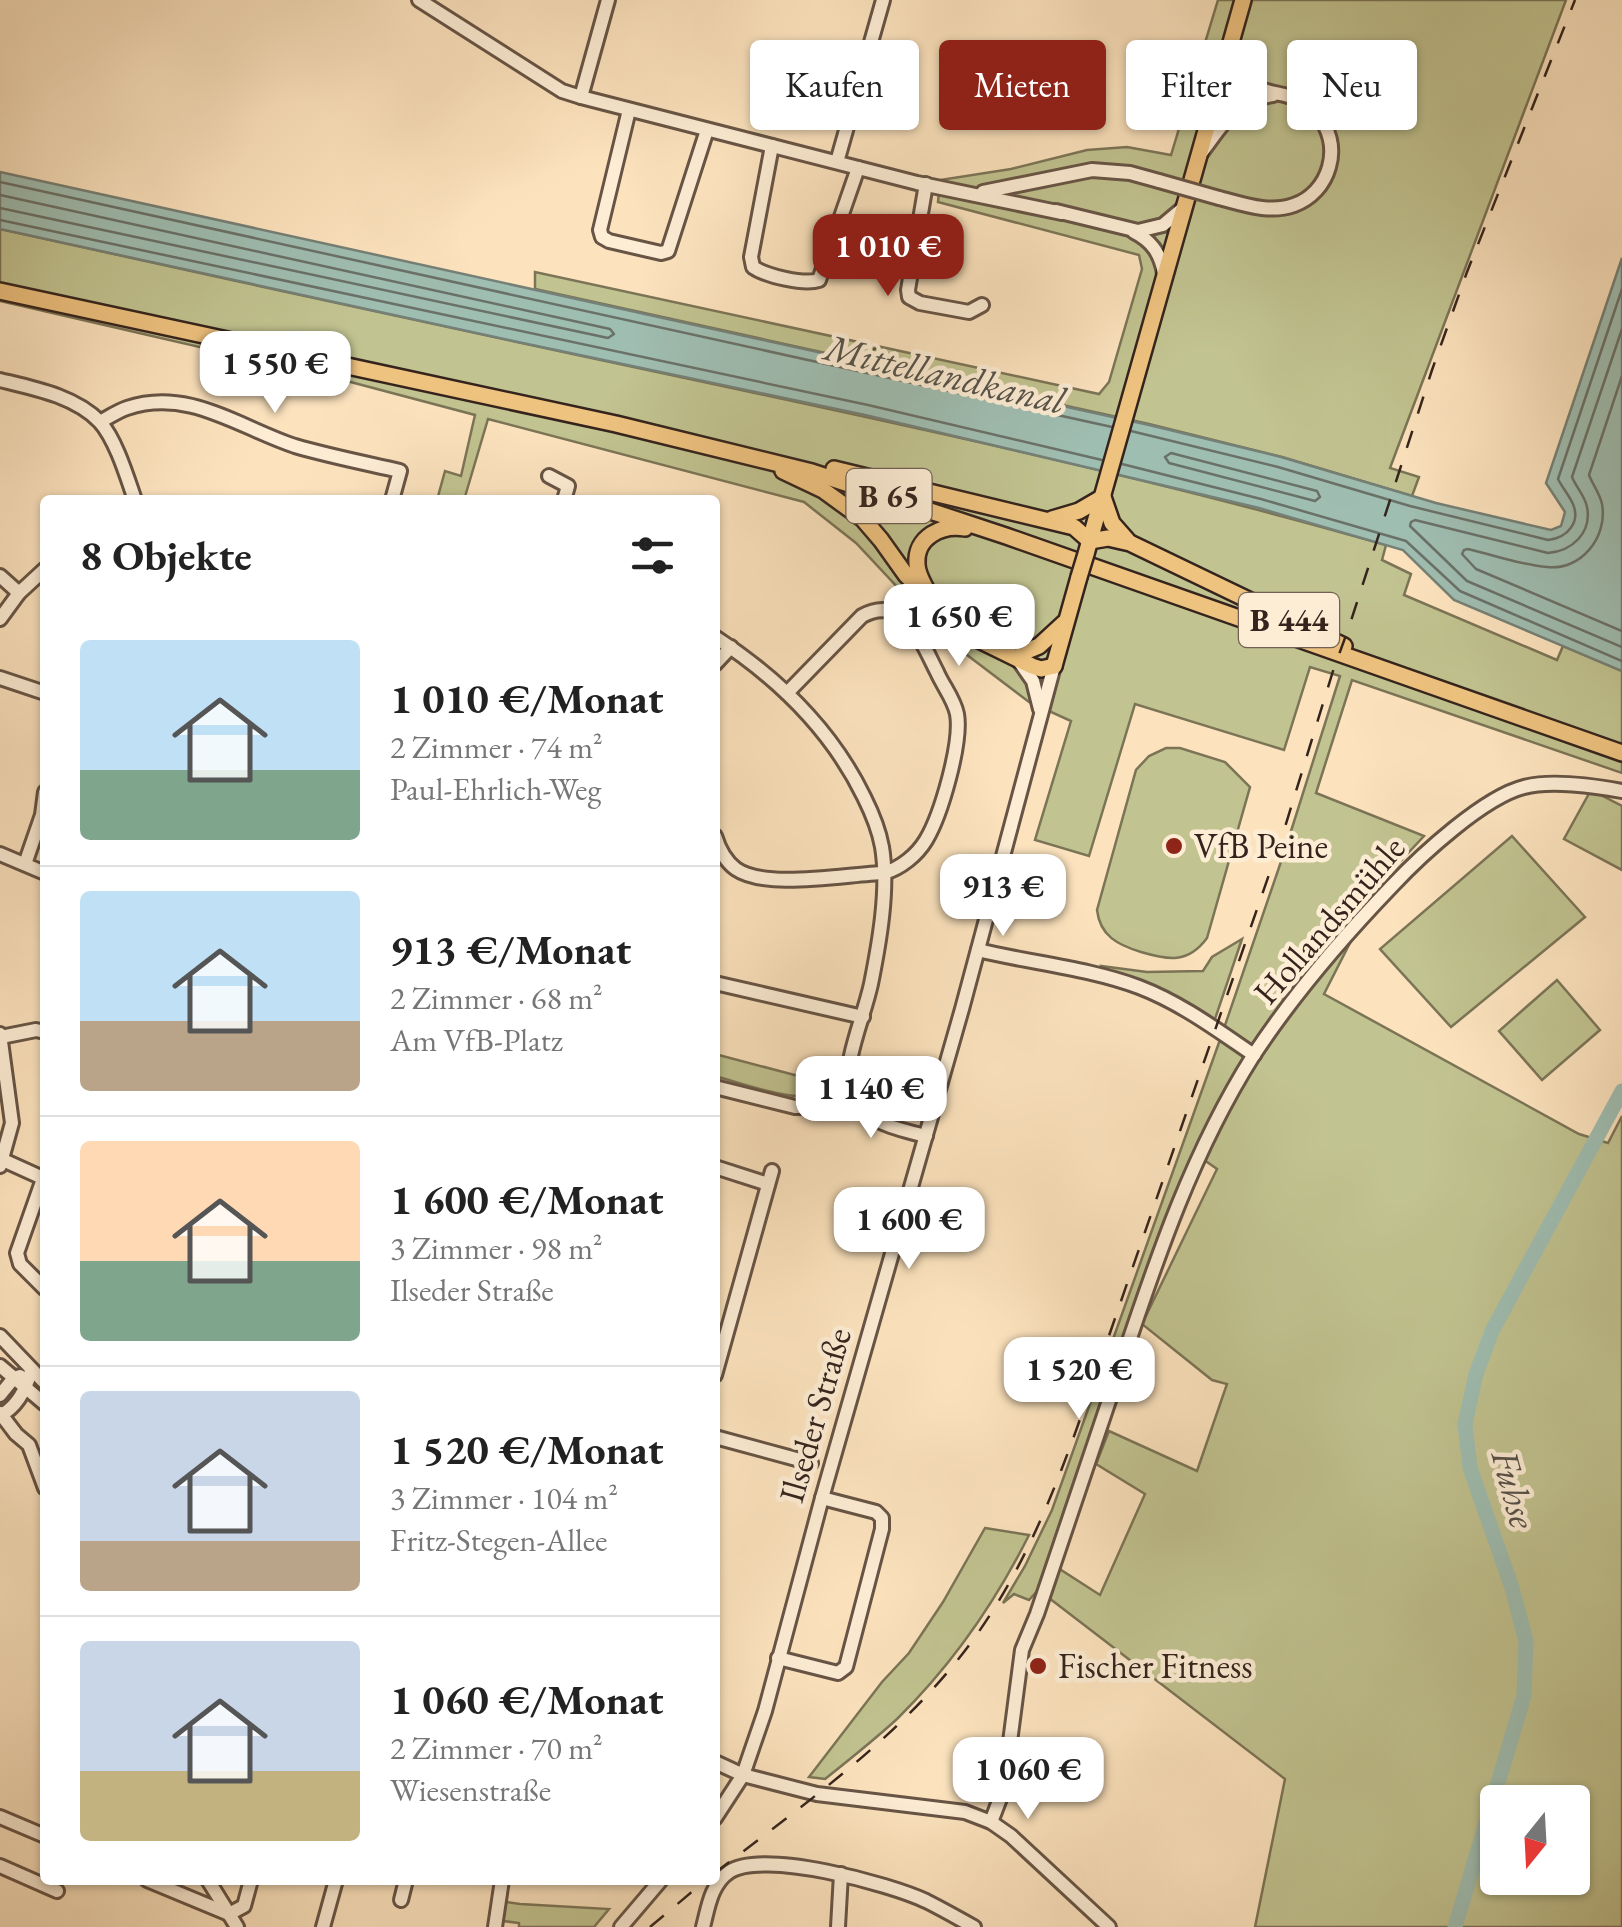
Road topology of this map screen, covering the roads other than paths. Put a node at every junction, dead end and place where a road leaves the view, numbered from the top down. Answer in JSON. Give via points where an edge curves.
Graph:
{"nodes":[{"id":1,"x":419,"y":0,"type":"edge"},
{"id":2,"x":608,"y":0,"type":"edge"},
{"id":3,"x":883,"y":0,"type":"edge"},
{"id":4,"x":1243,"y":0,"type":"edge"},
{"id":5,"x":1233,"y":34,"type":"junction"},
{"id":6,"x":1285,"y":95,"type":"junction"},
{"id":7,"x":582,"y":97,"type":"junction"},
{"id":8,"x":629,"y":110,"type":"junction"},
{"id":9,"x":707,"y":130,"type":"junction"},
{"id":10,"x":772,"y":146,"type":"junction"},
{"id":11,"x":1199,"y":156,"type":"junction"},
{"id":12,"x":836,"y":162,"type":"junction"},
{"id":13,"x":858,"y":168,"type":"junction"},
{"id":14,"x":926,"y":184,"type":"junction"},
{"id":15,"x":1012,"y":188,"type":"junction"},
{"id":16,"x":966,"y":192,"type":"junction"},
{"id":17,"x":1185,"y":205,"type":"junction"},
{"id":18,"x":1062,"y":213,"type":"junction"},
{"id":19,"x":1132,"y":230,"type":"junction"},
{"id":20,"x":1165,"y":276,"type":"junction"},
{"id":21,"x":0,"y":291,"type":"edge"},
{"id":22,"x":982,"y":305,"type":"dead end"},
{"id":23,"x":0,"y":380,"type":"edge"},
{"id":24,"x":100,"y":422,"type":"junction"},
{"id":25,"x":748,"y":455,"type":"junction"},
{"id":26,"x":771,"y":460,"type":"junction"},
{"id":27,"x":550,"y":476,"type":"dead end"},
{"id":28,"x":133,"y":495,"type":"edge"},
{"id":29,"x":393,"y":495,"type":"edge"},
{"id":30,"x":565,"y":495,"type":"edge"},
{"id":31,"x":1103,"y":497,"type":"junction"},
{"id":32,"x":1048,"y":520,"type":"junction"},
{"id":33,"x":1006,"y":536,"type":"junction"},
{"id":34,"x":1130,"y":543,"type":"junction"},
{"id":35,"x":1088,"y":547,"type":"junction"},
{"id":36,"x":40,"y":574,"type":"edge"},
{"id":37,"x":0,"y":576,"type":"edge"},
{"id":38,"x":19,"y":593,"type":"junction"},
{"id":39,"x":936,"y":605,"type":"junction"},
{"id":40,"x":0,"y":618,"type":"edge"},
{"id":41,"x":1067,"y":621,"type":"junction"},
{"id":42,"x":720,"y":640,"type":"edge"},
{"id":43,"x":731,"y":647,"type":"junction"},
{"id":44,"x":1016,"y":655,"type":"junction"},
{"id":45,"x":720,"y":659,"type":"edge"},
{"id":46,"x":1054,"y":666,"type":"junction"},
{"id":47,"x":0,"y":678,"type":"edge"},
{"id":48,"x":1410,"y":679,"type":"junction"},
{"id":49,"x":40,"y":691,"type":"edge"},
{"id":50,"x":787,"y":692,"type":"junction"},
{"id":51,"x":1040,"y":716,"type":"junction"},
{"id":52,"x":1622,"y":753,"type":"edge"},
{"id":53,"x":1622,"y":791,"type":"edge"},
{"id":54,"x":40,"y":821,"type":"edge"},
{"id":55,"x":720,"y":849,"type":"edge"},
{"id":56,"x":0,"y":854,"type":"edge"},
{"id":57,"x":25,"y":864,"type":"junction"},
{"id":58,"x":40,"y":871,"type":"edge"},
{"id":59,"x":884,"y":873,"type":"junction"},
{"id":60,"x":978,"y":950,"type":"junction"},
{"id":61,"x":720,"y":984,"type":"edge"},
{"id":62,"x":862,"y":1017,"type":"junction"},
{"id":63,"x":40,"y":1031,"type":"edge"},
{"id":64,"x":0,"y":1035,"type":"edge"},
{"id":65,"x":1254,"y":1056,"type":"junction"},
{"id":66,"x":720,"y":1088,"type":"edge"},
{"id":67,"x":848,"y":1096,"type":"junction"},
{"id":68,"x":5,"y":1109,"type":"edge"},
{"id":69,"x":926,"y":1136,"type":"junction"},
{"id":70,"x":2,"y":1163,"type":"edge"},
{"id":71,"x":720,"y":1169,"type":"edge"},
{"id":72,"x":40,"y":1177,"type":"edge"},
{"id":73,"x":40,"y":1190,"type":"edge"},
{"id":74,"x":40,"y":1283,"type":"edge"},
{"id":75,"x":0,"y":1336,"type":"edge"},
{"id":76,"x":720,"y":1357,"type":"edge"},
{"id":77,"x":0,"y":1366,"type":"edge"},
{"id":78,"x":31,"y":1371,"type":"junction"},
{"id":79,"x":13,"y":1379,"type":"junction"},
{"id":80,"x":40,"y":1379,"type":"edge"},
{"id":81,"x":26,"y":1390,"type":"junction"},
{"id":82,"x":0,"y":1395,"type":"edge"},
{"id":83,"x":40,"y":1400,"type":"edge"},
{"id":84,"x":0,"y":1414,"type":"edge"},
{"id":85,"x":0,"y":1423,"type":"edge"},
{"id":86,"x":720,"y":1438,"type":"edge"},
{"id":87,"x":811,"y":1463,"type":"dead end"},
{"id":88,"x":40,"y":1475,"type":"edge"},
{"id":89,"x":822,"y":1498,"type":"junction"},
{"id":90,"x":778,"y":1658,"type":"junction"},
{"id":91,"x":720,"y":1764,"type":"edge"},
{"id":92,"x":743,"y":1775,"type":"junction"},
{"id":93,"x":720,"y":1810,"type":"edge"},
{"id":94,"x":0,"y":1817,"type":"edge"},
{"id":95,"x":991,"y":1822,"type":"junction"},
{"id":96,"x":40,"y":1834,"type":"edge"},
{"id":97,"x":0,"y":1866,"type":"edge"},
{"id":98,"x":841,"y":1874,"type":"junction"},
{"id":99,"x":720,"y":1883,"type":"edge"},
{"id":100,"x":40,"y":1884,"type":"edge"},
{"id":101,"x":43,"y":1885,"type":"edge"},
{"id":102,"x":159,"y":1885,"type":"edge"},
{"id":103,"x":211,"y":1885,"type":"edge"},
{"id":104,"x":250,"y":1885,"type":"edge"},
{"id":105,"x":335,"y":1885,"type":"edge"},
{"id":106,"x":404,"y":1885,"type":"edge"},
{"id":107,"x":501,"y":1885,"type":"edge"},
{"id":108,"x":657,"y":1885,"type":"edge"},
{"id":109,"x":719,"y":1885,"type":"edge"},
{"id":110,"x":56,"y":1891,"type":"dead end"},
{"id":111,"x":400,"y":1900,"type":"dead end"},
{"id":112,"x":228,"y":1914,"type":"junction"},
{"id":113,"x":237,"y":1927,"type":"edge"},
{"id":114,"x":323,"y":1927,"type":"edge"},
{"id":115,"x":495,"y":1927,"type":"edge"},
{"id":116,"x":621,"y":1927,"type":"edge"},
{"id":117,"x":703,"y":1927,"type":"edge"},
{"id":118,"x":838,"y":1927,"type":"edge"},
{"id":119,"x":974,"y":1927,"type":"edge"},
{"id":120,"x":1109,"y":1927,"type":"edge"}],
"edges":[{"from":1,"to":7,"type":"street","via":[[562,91]]},
{"from":2,"to":7,"type":"street"},
{"from":3,"to":12,"type":"street"},
{"from":4,"to":5,"type":"main road"},
{"from":5,"to":6,"type":"street","via":[[1244,78]]},
{"from":5,"to":11,"type":"main road"},
{"from":6,"to":11,"type":"street","via":[[1241,105]]},
{"from":6,"to":15,"type":"street","bridge":true,"via":[[1313,110],[1331,145],[1321,184],[1291,206],[1260,208],[1130,173],[1092,170]]},
{"from":7,"to":8,"type":"street"},
{"from":8,"to":9,"type":"street"},
{"from":8,"to":9,"type":"street","via":[[600,230],[610,241],[668,251]]},
{"from":9,"to":10,"type":"street"},
{"from":10,"to":12,"type":"street"},
{"from":10,"to":13,"type":"street","via":[[751,257],[761,272],[819,280]]},
{"from":11,"to":17,"type":"main road"},
{"from":12,"to":13,"type":"street"},
{"from":13,"to":14,"type":"street"},
{"from":14,"to":16,"type":"street"},
{"from":14,"to":22,"type":"street","via":[[910,296],[970,312]]},
{"from":15,"to":16,"type":"street"},
{"from":15,"to":18,"type":"street","via":[[1025,202]]},
{"from":16,"to":18,"type":"street"},
{"from":17,"to":19,"type":"street","via":[[1163,225]]},
{"from":17,"to":20,"type":"main road"},
{"from":18,"to":19,"type":"street"},
{"from":19,"to":20,"type":"street","via":[[1154,248]]},
{"from":20,"to":31,"type":"main road"},
{"from":21,"to":25,"type":"main road","number":"B 65"},
{"from":23,"to":24,"type":"street","via":[[66,398]]},
{"from":24,"to":28,"type":"street"},
{"from":24,"to":29,"type":"street","via":[[146,403],[203,408],[298,446],[400,472]]},
{"from":25,"to":26,"type":"main road","number":"B 65"},
{"from":25,"to":39,"type":"main road","via":[[850,508]]},
{"from":26,"to":32,"type":"main road","via":[[828,467]]},
{"from":26,"to":33,"type":"main road","number":"B 65"},
{"from":27,"to":30,"type":"street","via":[[568,486]]},
{"from":31,"to":32,"type":"main road"},
{"from":31,"to":34,"type":"main road"},
{"from":31,"to":35,"type":"main road"},
{"from":32,"to":35,"type":"main road","via":[[1074,527]]},
{"from":33,"to":39,"type":"main road","via":[[957,527],[932,533],[916,564]]},
{"from":33,"to":48,"type":"main road","number":"B 65"},
{"from":34,"to":35,"type":"main road","via":[[1108,538]]},
{"from":34,"to":48,"type":"main road","number":"B 444"},
{"from":35,"to":41,"type":"main road","bridge":true},
{"from":36,"to":38,"type":"street"},
{"from":37,"to":38,"type":"street"},
{"from":38,"to":40,"type":"street"},
{"from":39,"to":44,"type":"main road","via":[[965,632]]},
{"from":41,"to":44,"type":"main road"},
{"from":41,"to":46,"type":"main road"},
{"from":42,"to":43,"type":"street"},
{"from":43,"to":45,"type":"street"},
{"from":43,"to":50,"type":"street"},
{"from":44,"to":46,"type":"main road","via":[[1042,668]]},
{"from":44,"to":51,"type":"street","via":[[1033,680]]},
{"from":46,"to":51,"type":"street","name":"Ilseder Straße"},
{"from":47,"to":49,"type":"street"},
{"from":48,"to":52,"type":"main road","number":"B 65"},
{"from":50,"to":59,"type":"street","via":[[854,777],[880,835]]},
{"from":50,"to":59,"type":"street","via":[[868,613],[895,614],[920,639],[955,708],[957,738],[926,841]]},
{"from":51,"to":60,"type":"street","name":"Ilseder Straße"},
{"from":53,"to":65,"type":"street","name":"Hollandsmühle","via":[[1530,785],[1494,799],[1370,909]]},
{"from":54,"to":57,"type":"street"},
{"from":55,"to":59,"type":"street","via":[[734,868],[759,878]]},
{"from":56,"to":57,"type":"street"},
{"from":57,"to":58,"type":"street"},
{"from":59,"to":62,"type":"street"},
{"from":60,"to":65,"type":"street","via":[[1142,988]]},
{"from":60,"to":69,"type":"street","name":"Ilseder Straße"},
{"from":61,"to":62,"type":"street"},
{"from":62,"to":67,"type":"street"},
{"from":63,"to":64,"type":"street"},
{"from":64,"to":68,"type":"street"},
{"from":65,"to":95,"type":"street","name":"Hollandsmühle","via":[[1172,1218],[1026,1637],[1004,1788]]},
{"from":66,"to":67,"type":"street","via":[[794,1107]]},
{"from":67,"to":69,"type":"street","via":[[867,1115]]},
{"from":68,"to":70,"type":"street","via":[[11,1128]]},
{"from":69,"to":89,"type":"street","name":"Ilseder Straße"},
{"from":70,"to":72,"type":"street"},
{"from":71,"to":76,"type":"street","via":[[770,1178]]},
{"from":73,"to":74,"type":"street","via":[[18,1253]]},
{"from":75,"to":78,"type":"street"},
{"from":77,"to":79,"type":"street"},
{"from":78,"to":79,"type":"street"},
{"from":78,"to":80,"type":"street"},
{"from":78,"to":81,"type":"street"},
{"from":79,"to":81,"type":"street"},
{"from":79,"to":82,"type":"street"},
{"from":81,"to":83,"type":"street"},
{"from":81,"to":84,"type":"street"},
{"from":84,"to":85,"type":"street"},
{"from":84,"to":88,"type":"street","via":[[29,1445]]},
{"from":86,"to":87,"type":"street"},
{"from":89,"to":90,"type":"street","name":"Ilseder Straße"},
{"from":89,"to":90,"type":"street","via":[[882,1518],[846,1667],[838,1673]]},
{"from":90,"to":92,"type":"street","name":"Ilseder Straße"},
{"from":91,"to":92,"type":"street"},
{"from":92,"to":93,"type":"street","name":"Ilseder Straße"},
{"from":92,"to":95,"type":"street","via":[[816,1794],[965,1812]]},
{"from":94,"to":96,"type":"street"},
{"from":95,"to":120,"type":"street"},
{"from":97,"to":100,"type":"street"},
{"from":98,"to":99,"type":"street","via":[[743,1864]]},
{"from":98,"to":118,"type":"street"},
{"from":98,"to":119,"type":"street","via":[[925,1900]]},
{"from":101,"to":110,"type":"street"},
{"from":102,"to":112,"type":"street"},
{"from":103,"to":112,"type":"street"},
{"from":104,"to":112,"type":"street","via":[[244,1906]]},
{"from":105,"to":114,"type":"street"},
{"from":106,"to":111,"type":"street"},
{"from":107,"to":115,"type":"street"},
{"from":108,"to":116,"type":"street"},
{"from":109,"to":117,"type":"street"},
{"from":112,"to":113,"type":"street"}]}
